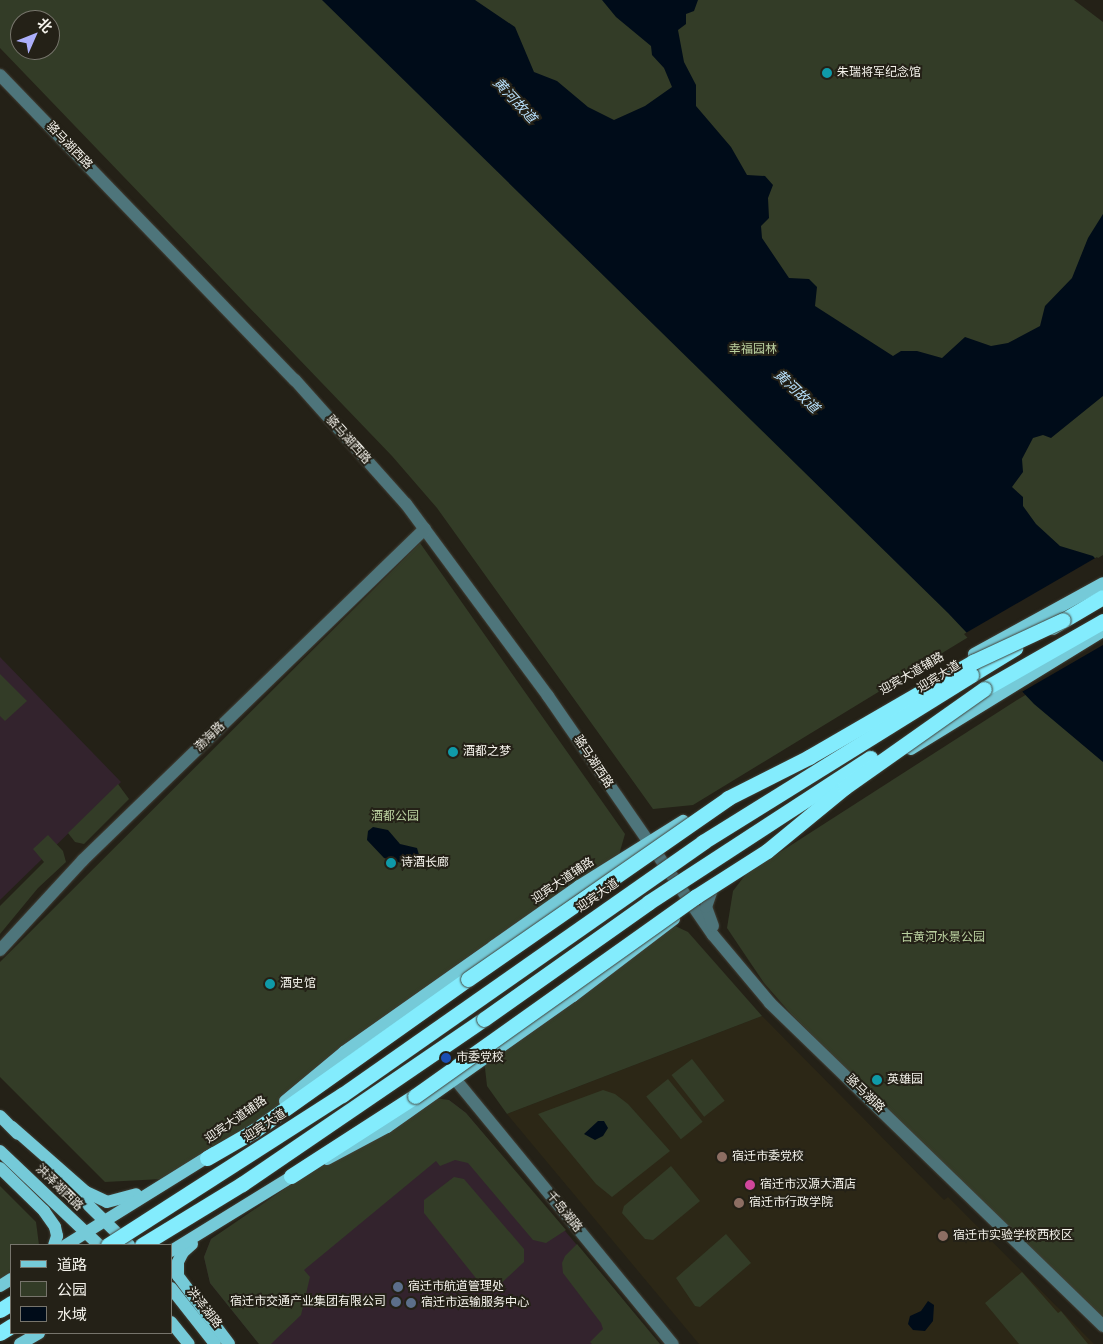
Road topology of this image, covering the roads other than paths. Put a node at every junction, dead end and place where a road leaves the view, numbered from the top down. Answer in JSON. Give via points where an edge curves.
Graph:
{"nodes":[{"id":1,"x":0,"y":75,"type":"edge"},
{"id":2,"x":425,"y":529,"type":"junction"},
{"id":3,"x":1103,"y":583,"type":"edge"},
{"id":4,"x":1103,"y":597,"type":"edge"},
{"id":5,"x":1063,"y":620,"type":"junction"},
{"id":6,"x":1103,"y":621,"type":"edge"},
{"id":7,"x":1103,"y":631,"type":"edge"},
{"id":8,"x":987,"y":694,"type":"junction"},
{"id":9,"x":649,"y":843,"type":"junction"},
{"id":10,"x":717,"y":879,"type":"junction"},
{"id":11,"x":691,"y":903,"type":"junction"},
{"id":12,"x":0,"y":950,"type":"edge"},
{"id":13,"x":806,"y":1040,"type":"junction"},
{"id":14,"x":455,"y":1080,"type":"junction"},
{"id":15,"x":0,"y":1116,"type":"edge"},
{"id":16,"x":12,"y":1128,"type":"junction"},
{"id":17,"x":0,"y":1151,"type":"edge"},
{"id":18,"x":207,"y":1158,"type":"junction"},
{"id":19,"x":0,"y":1168,"type":"edge"},
{"id":20,"x":291,"y":1176,"type":"junction"},
{"id":21,"x":268,"y":1191,"type":"junction"},
{"id":22,"x":104,"y":1222,"type":"junction"},
{"id":23,"x":86,"y":1233,"type":"junction"},
{"id":24,"x":125,"y":1241,"type":"edge"},
{"id":25,"x":54,"y":1244,"type":"edge"},
{"id":26,"x":68,"y":1244,"type":"edge"},
{"id":27,"x":98,"y":1244,"type":"edge"},
{"id":28,"x":112,"y":1244,"type":"edge"},
{"id":29,"x":144,"y":1244,"type":"edge"},
{"id":30,"x":172,"y":1251,"type":"edge"},
{"id":31,"x":172,"y":1289,"type":"edge"},
{"id":32,"x":172,"y":1323,"type":"edge"},
{"id":33,"x":1103,"y":1326,"type":"edge"},
{"id":34,"x":172,"y":1329,"type":"edge"},
{"id":35,"x":37,"y":1334,"type":"edge"},
{"id":36,"x":20,"y":1344,"type":"edge"},
{"id":37,"x":187,"y":1344,"type":"edge"},
{"id":38,"x":215,"y":1344,"type":"edge"},
{"id":39,"x":229,"y":1344,"type":"edge"},
{"id":40,"x":673,"y":1344,"type":"edge"}],
"edges":[{"from":1,"to":2,"type":"street","name":"骆马湖西路","via":[[295,380]]},
{"from":2,"to":9,"type":"street","name":"骆马湖西路","via":[[538,681]]},
{"from":2,"to":12,"type":"street","name":"渤海路","via":[[83,860]]},
{"from":3,"to":9,"type":"main road","name":"迎宾大道辅路","via":[[829,739],[762,773]]},
{"from":4,"to":5,"type":"highway","name":"迎宾大道"},
{"from":5,"to":18,"type":"highway","bridge":true,"via":[[972,662],[809,757],[728,798],[254,1130]]},
{"from":5,"to":24,"type":"highway","name":"迎宾大道","bridge":true,"via":[[703,842],[342,1095]]},
{"from":6,"to":8,"type":"highway"},
{"from":7,"to":8,"type":"main road"},
{"from":8,"to":10,"type":"main road"},
{"from":8,"to":20,"type":"highway","bridge":true,"via":[[845,787],[767,851],[695,897],[415,1096]]},
{"from":8,"to":29,"type":"highway","bridge":true,"via":[[788,810],[642,907],[401,1078],[242,1184]]},
{"from":9,"to":11,"type":"street","name":"骆马湖路"},
{"from":9,"to":18,"type":"main road","name":"迎宾大道辅路","via":[[579,886],[344,1052],[271,1113]]},
{"from":10,"to":11,"type":"main road"},
{"from":10,"to":13,"type":"street","via":[[708,895],[706,907],[712,924],[739,964]]},
{"from":11,"to":13,"type":"street","name":"骆马湖路","via":[[734,962]]},
{"from":11,"to":14,"type":"main road","via":[[659,933]]},
{"from":13,"to":33,"type":"street","name":"骆马湖路","via":[[864,1092]]},
{"from":14,"to":20,"type":"main road","via":[[387,1127]]},
{"from":14,"to":40,"type":"street","name":"千岛湖路"},
{"from":15,"to":16,"type":"main road","name":"洪泽湖西路"},
{"from":16,"to":18,"type":"main road","via":[[75,1185],[107,1202],[128,1199]]},
{"from":16,"to":22,"type":"main road","name":"洪泽湖西路"},
{"from":17,"to":23,"type":"main road","name":"洪泽湖西路"},
{"from":18,"to":22,"type":"main road","name":"迎宾大道辅路"},
{"from":19,"to":25,"type":"main road","via":[[44,1211],[55,1227]]},
{"from":20,"to":21,"type":"main road"},
{"from":21,"to":30,"type":"main road"},
{"from":21,"to":39,"type":"main road","via":[[248,1210],[183,1252],[178,1262],[178,1276],[183,1286]]},
{"from":22,"to":23,"type":"main road","name":"迎宾大道辅路"},
{"from":22,"to":24,"type":"main road"},
{"from":23,"to":26,"type":"main road","name":"迎宾大道辅路"},
{"from":23,"to":27,"type":"main road","name":"洪泽湖西路"},
{"from":24,"to":28,"type":"highway","name":"迎宾大道","bridge":true},
{"from":31,"to":38,"type":"main road","name":"洪泽湖路"},
{"from":32,"to":37,"type":"main road"},
{"from":34,"to":37,"type":"main road"},
{"from":35,"to":36,"type":"main road"}]}
